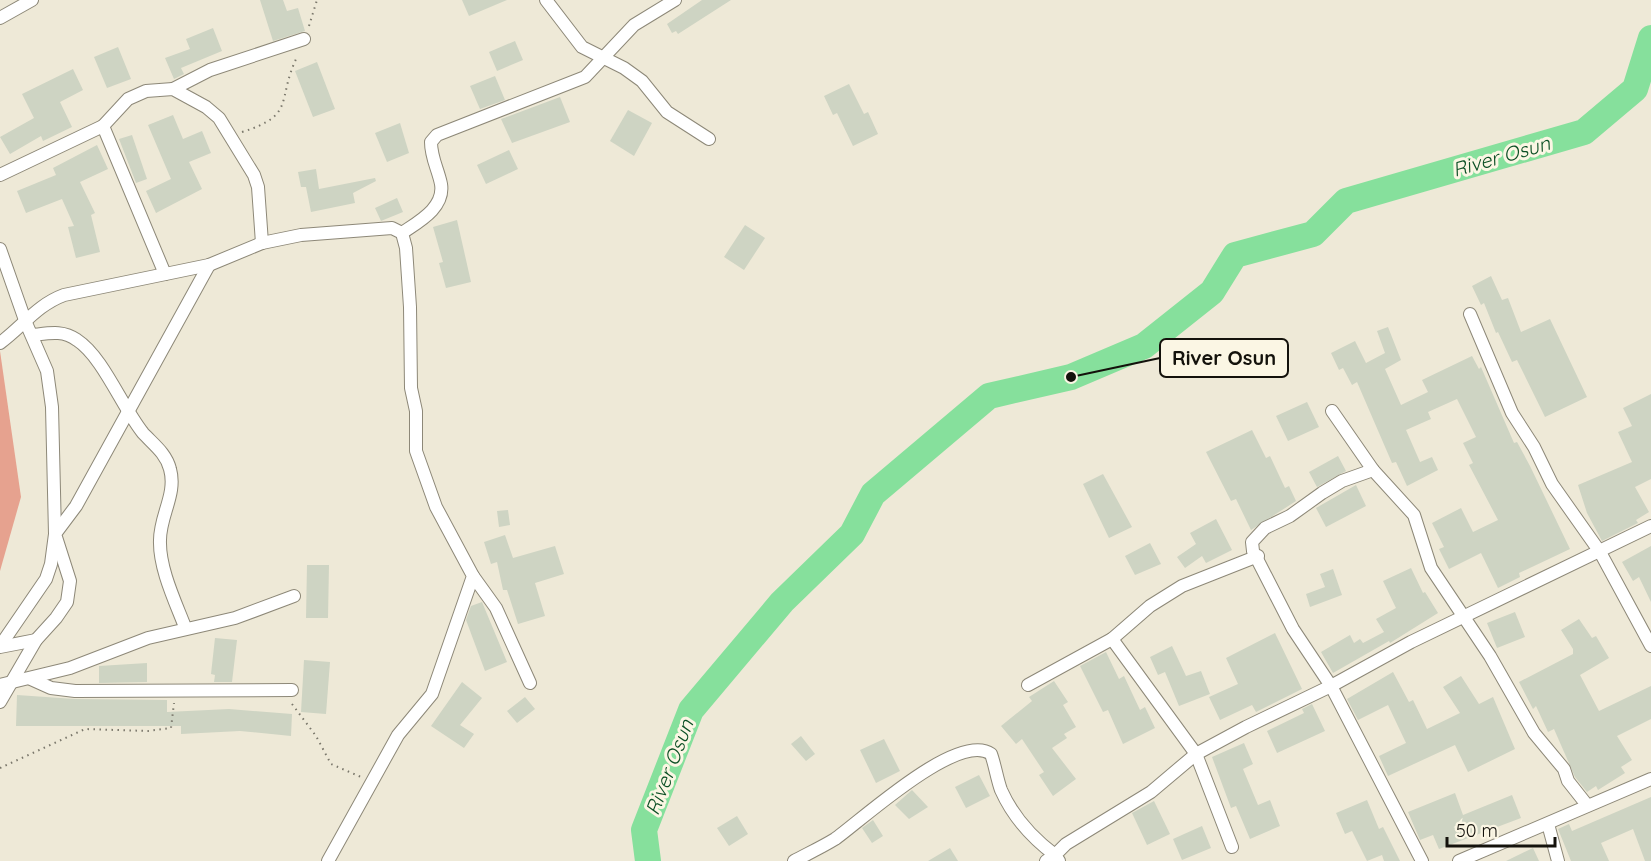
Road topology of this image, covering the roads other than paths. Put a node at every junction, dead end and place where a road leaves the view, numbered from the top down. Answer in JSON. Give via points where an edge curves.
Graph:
{"nodes":[{"id":1,"x":32,"y":0,"type":"edge"},
{"id":2,"x":546,"y":0,"type":"edge"},
{"id":3,"x":675,"y":0,"type":"edge"},
{"id":4,"x":0,"y":18,"type":"edge"},
{"id":5,"x":304,"y":39,"type":"road end"},
{"id":6,"x":603,"y":59,"type":"junction"},
{"id":7,"x":173,"y":89,"type":"junction"},
{"id":8,"x":103,"y":126,"type":"junction"},
{"id":9,"x":709,"y":139,"type":"dead end"},
{"id":10,"x":2,"y":172,"type":"edge"},
{"id":11,"x":402,"y":233,"type":"junction"},
{"id":12,"x":262,"y":243,"type":"junction"},
{"id":13,"x":0,"y":249,"type":"edge"},
{"id":14,"x":209,"y":265,"type":"junction"},
{"id":15,"x":165,"y":274,"type":"junction"},
{"id":16,"x":1470,"y":314,"type":"dead end"},
{"id":17,"x":26,"y":323,"type":"junction"},
{"id":18,"x":33,"y":335,"type":"junction"},
{"id":19,"x":0,"y":343,"type":"edge"},
{"id":20,"x":1332,"y":411,"type":"dead end"},
{"id":21,"x":128,"y":412,"type":"junction"},
{"id":22,"x":1373,"y":470,"type":"junction"},
{"id":23,"x":1651,"y":526,"type":"edge"},
{"id":24,"x":55,"y":534,"type":"junction"},
{"id":25,"x":1600,"y":552,"type":"junction"},
{"id":26,"x":1258,"y":556,"type":"junction"},
{"id":27,"x":473,"y":576,"type":"junction"},
{"id":28,"x":294,"y":596,"type":"dead end"},
{"id":29,"x":1465,"y":617,"type":"junction"},
{"id":30,"x":185,"y":627,"type":"junction"},
{"id":31,"x":1112,"y":639,"type":"junction"},
{"id":32,"x":36,"y":640,"type":"junction"},
{"id":33,"x":1651,"y":646,"type":"edge"},
{"id":34,"x":0,"y":647,"type":"edge"},
{"id":35,"x":31,"y":679,"type":"junction"},
{"id":36,"x":13,"y":680,"type":"junction"},
{"id":37,"x":530,"y":683,"type":"dead end"},
{"id":38,"x":0,"y":685,"type":"edge"},
{"id":39,"x":1028,"y":685,"type":"dead end"},
{"id":40,"x":1331,"y":686,"type":"junction"},
{"id":41,"x":292,"y":690,"type":"road end"},
{"id":42,"x":0,"y":702,"type":"edge"},
{"id":43,"x":1196,"y":754,"type":"junction"},
{"id":44,"x":1651,"y":779,"type":"edge"},
{"id":45,"x":1587,"y":805,"type":"junction"},
{"id":46,"x":1548,"y":824,"type":"junction"},
{"id":47,"x":1232,"y":847,"type":"dead end"},
{"id":48,"x":1053,"y":859,"type":"edge"},
{"id":49,"x":328,"y":861,"type":"edge"},
{"id":50,"x":794,"y":861,"type":"edge"},
{"id":51,"x":1422,"y":861,"type":"edge"},
{"id":52,"x":1458,"y":861,"type":"edge"},
{"id":53,"x":1558,"y":861,"type":"edge"}],
"edges":[{"from":1,"to":4,"type":"street"},
{"from":2,"to":6,"type":"street","via":[[582,47]]},
{"from":3,"to":6,"type":"street","via":[[634,25]]},
{"from":5,"to":7,"type":"street","via":[[210,70]]},
{"from":6,"to":9,"type":"street","via":[[642,81],[667,112]]},
{"from":6,"to":11,"type":"street","via":[[585,77],[437,135],[431,142],[431,155],[441,186],[440,198],[430,214]]},
{"from":7,"to":8,"type":"street","via":[[134,95]]},
{"from":7,"to":12,"type":"street","via":[[219,118],[254,175]]},
{"from":8,"to":10,"type":"street","via":[[39,159]]},
{"from":8,"to":15,"type":"street"},
{"from":11,"to":12,"type":"street","via":[[392,228],[338,230]]},
{"from":11,"to":27,"type":"street","via":[[410,296],[416,452],[436,507]]},
{"from":12,"to":14,"type":"street"},
{"from":13,"to":17,"type":"street"},
{"from":14,"to":15,"type":"street"},
{"from":14,"to":21,"type":"street"},
{"from":15,"to":17,"type":"street","via":[[64,295],[46,302]]},
{"from":16,"to":25,"type":"street","via":[[1512,413],[1552,484]]},
{"from":17,"to":18,"type":"street"},
{"from":17,"to":19,"type":"street"},
{"from":18,"to":21,"type":"street","via":[[55,332],[79,341],[112,383]]},
{"from":18,"to":24,"type":"street","via":[[47,371],[52,407]]},
{"from":20,"to":22,"type":"street"},
{"from":21,"to":24,"type":"street","via":[[76,506]]},
{"from":21,"to":30,"type":"street","via":[[170,467],[173,486],[159,540]]},
{"from":22,"to":26,"type":"street","via":[[1342,481],[1265,528],[1252,542]]},
{"from":22,"to":29,"type":"street","via":[[1414,515],[1431,568]]},
{"from":23,"to":25,"type":"street"},
{"from":24,"to":32,"type":"street","via":[[70,590],[67,602]]},
{"from":24,"to":34,"type":"street","via":[[46,579]]},
{"from":25,"to":29,"type":"street"},
{"from":25,"to":33,"type":"street"},
{"from":26,"to":31,"type":"street","via":[[1182,586],[1150,606]]},
{"from":26,"to":40,"type":"street","via":[[1293,629]]},
{"from":27,"to":37,"type":"street","via":[[495,608]]},
{"from":27,"to":49,"type":"street","via":[[432,694],[398,735]]},
{"from":28,"to":30,"type":"street","via":[[217,623]]},
{"from":29,"to":40,"type":"street"},
{"from":29,"to":45,"type":"street","via":[[1534,732]]},
{"from":30,"to":35,"type":"street"},
{"from":31,"to":39,"type":"street"},
{"from":31,"to":43,"type":"street"},
{"from":32,"to":34,"type":"street"},
{"from":32,"to":36,"type":"street"},
{"from":35,"to":36,"type":"street"},
{"from":35,"to":41,"type":"street","via":[[51,688],[75,691]]},
{"from":36,"to":38,"type":"street"},
{"from":36,"to":42,"type":"street"},
{"from":40,"to":43,"type":"street"},
{"from":40,"to":51,"type":"street"},
{"from":43,"to":47,"type":"street"},
{"from":43,"to":48,"type":"street","via":[[1151,792],[1066,844]]},
{"from":44,"to":45,"type":"street"},
{"from":45,"to":46,"type":"street"},
{"from":46,"to":52,"type":"street"},
{"from":46,"to":53,"type":"street"},
{"from":48,"to":50,"type":"street","via":[[1017,817],[1001,789],[991,754],[981,748],[970,748],[933,766],[890,794],[833,840]]}]}
